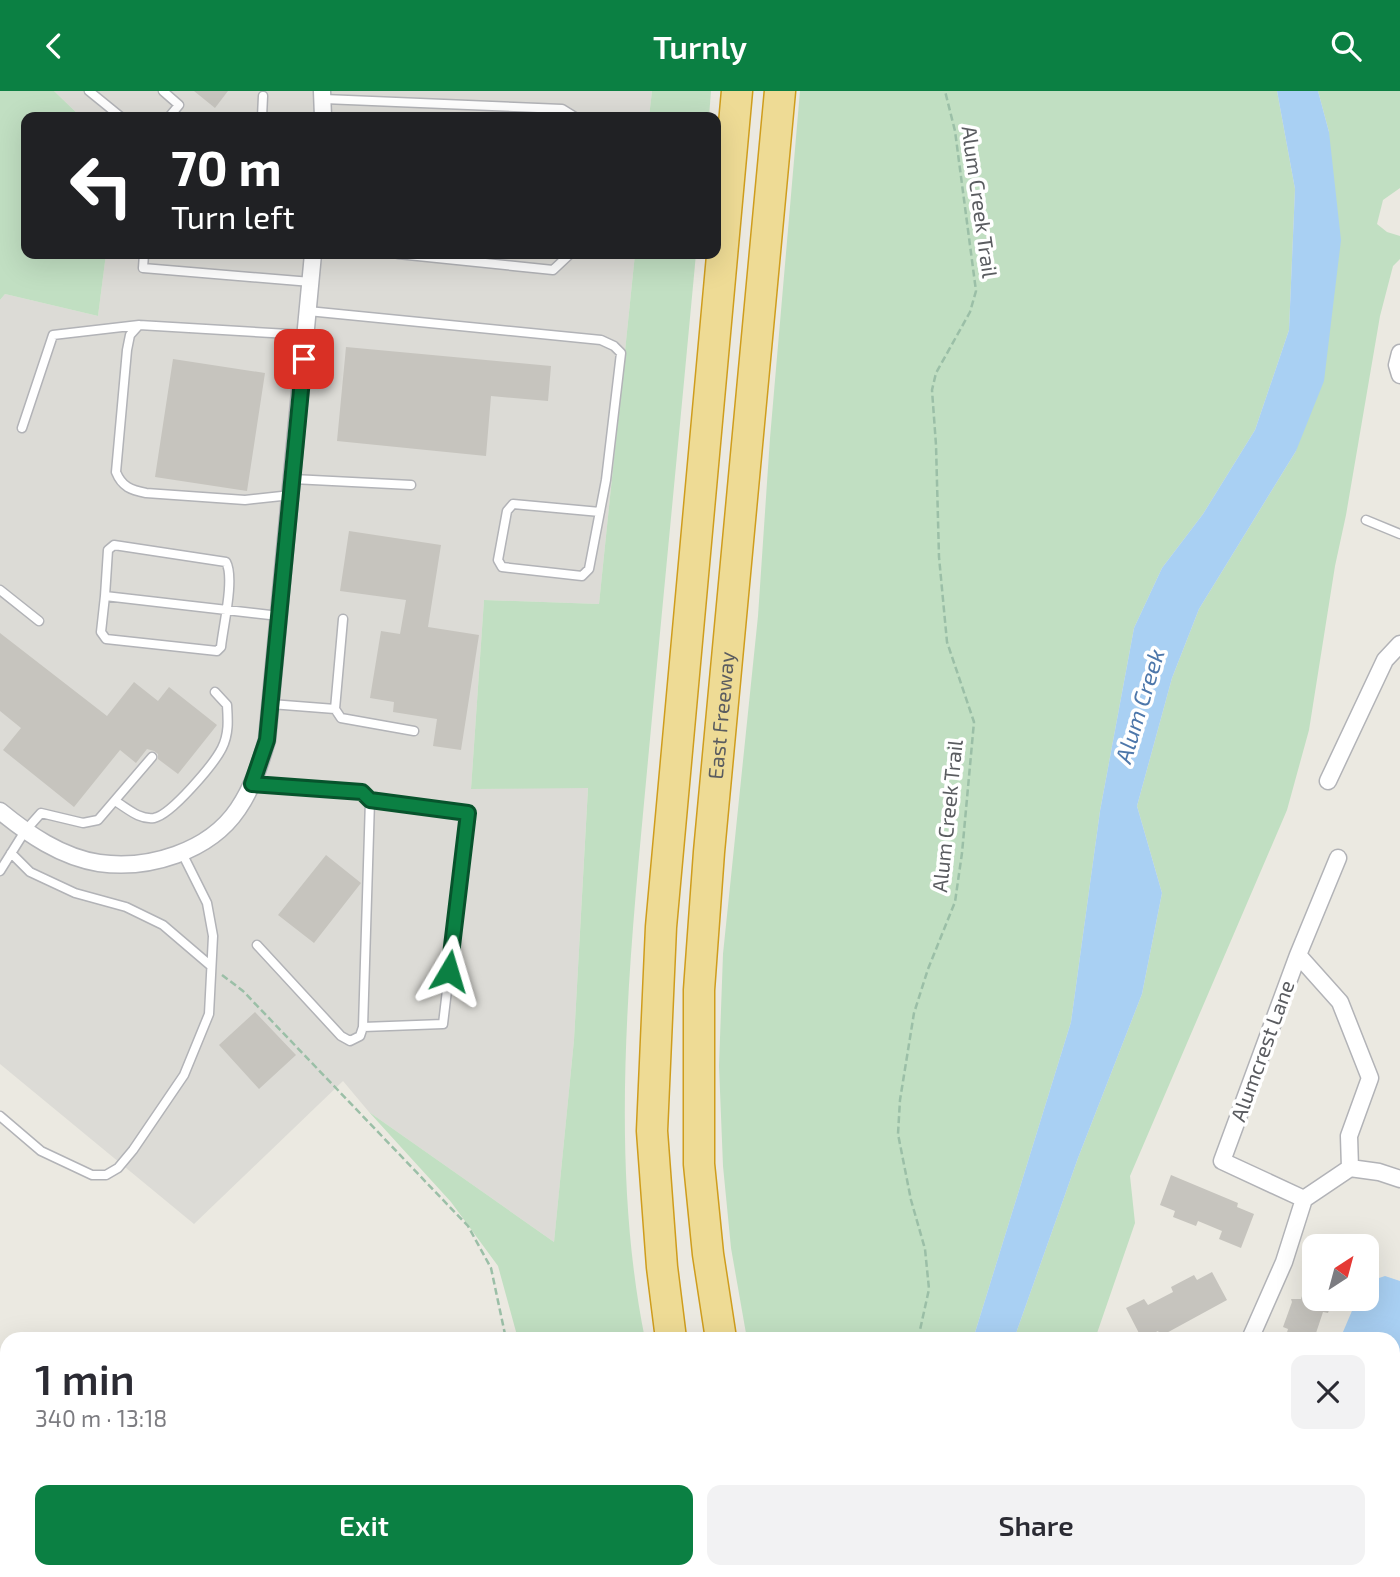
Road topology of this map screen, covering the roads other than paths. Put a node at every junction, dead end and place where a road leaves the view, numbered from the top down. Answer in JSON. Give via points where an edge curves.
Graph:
{"nodes":[{"id":1,"x":89,"y":91,"type":"edge"},
{"id":2,"x":163,"y":91,"type":"edge"},
{"id":3,"x":737,"y":91,"type":"edge"},
{"id":4,"x":780,"y":91,"type":"edge"},
{"id":5,"x":323,"y":95,"type":"edge"},
{"id":6,"x":263,"y":96,"type":"dead end"},
{"id":7,"x":115,"y":112,"type":"edge"},
{"id":8,"x":173,"y":112,"type":"edge"},
{"id":9,"x":262,"y":112,"type":"edge"},
{"id":10,"x":567,"y":112,"type":"edge"},
{"id":11,"x":144,"y":259,"type":"edge"},
{"id":12,"x":313,"y":259,"type":"edge"},
{"id":13,"x":446,"y":259,"type":"edge"},
{"id":14,"x":565,"y":259,"type":"edge"},
{"id":15,"x":311,"y":282,"type":"junction"},
{"id":16,"x":308,"y":311,"type":"junction"},
{"id":17,"x":139,"y":325,"type":"junction"},
{"id":18,"x":306,"y":335,"type":"junction"},
{"id":19,"x":1400,"y":353,"type":"edge"},
{"id":20,"x":1400,"y":375,"type":"edge"},
{"id":21,"x":22,"y":428,"type":"dead end"},
{"id":22,"x":411,"y":485,"type":"dead end"},
{"id":23,"x":292,"y":487,"type":"junction"},
{"id":24,"x":600,"y":512,"type":"junction"},
{"id":25,"x":1366,"y":520,"type":"dead end"},
{"id":26,"x":1400,"y":534,"type":"edge"},
{"id":27,"x":0,"y":590,"type":"edge"},
{"id":28,"x":105,"y":596,"type":"junction"},
{"id":29,"x":225,"y":610,"type":"junction"},
{"id":30,"x":279,"y":616,"type":"junction"},
{"id":31,"x":343,"y":619,"type":"dead end"},
{"id":32,"x":39,"y":621,"type":"dead end"},
{"id":33,"x":1400,"y":644,"type":"edge"},
{"id":34,"x":215,"y":692,"type":"dead end"},
{"id":35,"x":271,"y":704,"type":"junction"},
{"id":36,"x":335,"y":709,"type":"junction"},
{"id":37,"x":414,"y":731,"type":"dead end"},
{"id":38,"x":152,"y":757,"type":"dead end"},
{"id":39,"x":1328,"y":781,"type":"dead end"},
{"id":40,"x":252,"y":784,"type":"junction"},
{"id":41,"x":115,"y":800,"type":"junction"},
{"id":42,"x":370,"y":800,"type":"junction"},
{"id":43,"x":0,"y":811,"type":"edge"},
{"id":44,"x":25,"y":831,"type":"junction"},
{"id":45,"x":185,"y":852,"type":"junction"},
{"id":46,"x":11,"y":853,"type":"junction"},
{"id":47,"x":1338,"y":858,"type":"dead end"},
{"id":48,"x":0,"y":871,"type":"edge"},
{"id":49,"x":257,"y":945,"type":"dead end"},
{"id":50,"x":1298,"y":955,"type":"junction"},
{"id":51,"x":211,"y":966,"type":"junction"},
{"id":52,"x":363,"y":1027,"type":"junction"},
{"id":53,"x":0,"y":1117,"type":"edge"},
{"id":54,"x":1350,"y":1168,"type":"junction"},
{"id":55,"x":1400,"y":1179,"type":"edge"},
{"id":56,"x":1304,"y":1199,"type":"junction"},
{"id":57,"x":670,"y":1332,"type":"edge"},
{"id":58,"x":720,"y":1332,"type":"edge"},
{"id":59,"x":1253,"y":1332,"type":"edge"}],
"edges":[{"from":1,"to":7,"type":"lane"},
{"from":2,"to":8,"type":"lane","via":[[179,105]]},
{"from":3,"to":57,"type":"highway","name":"East Freeway","via":[[659,965],[652,1131]]},
{"from":4,"to":58,"type":"highway","name":"East Freeway","via":[[699,990],[699,1164]]},
{"from":5,"to":10,"type":"lane"},
{"from":6,"to":9,"type":"lane"},
{"from":11,"to":15,"type":"lane","via":[[143,268]]},
{"from":12,"to":15,"type":"street"},
{"from":13,"to":14,"type":"lane","via":[[553,270]]},
{"from":15,"to":16,"type":"street"},
{"from":16,"to":18,"type":"street"},
{"from":16,"to":24,"type":"lane","via":[[601,340],[614,346],[621,353]]},
{"from":17,"to":18,"type":"lane"},
{"from":17,"to":21,"type":"lane","via":[[53,335]]},
{"from":17,"to":23,"type":"lane","via":[[130,335],[127,349],[116,472],[121,483],[132,490],[158,494],[245,500]]},
{"from":18,"to":23,"type":"street"},
{"from":19,"to":20,"type":"street"},
{"from":22,"to":23,"type":"lane"},
{"from":23,"to":30,"type":"street"},
{"from":24,"to":24,"type":"lane","via":[[589,569],[582,576],[502,568],[500,548],[507,511],[513,504]]},
{"from":25,"to":26,"type":"lane"},
{"from":27,"to":32,"type":"lane"},
{"from":28,"to":29,"type":"lane"},
{"from":28,"to":29,"type":"lane","via":[[101,632],[106,639],[216,651],[221,647]]},
{"from":28,"to":29,"type":"lane","via":[[108,550],[114,545],[226,562],[230,569]]},
{"from":29,"to":30,"type":"lane"},
{"from":30,"to":35,"type":"street"},
{"from":31,"to":36,"type":"lane"},
{"from":33,"to":39,"type":"street","via":[[1385,660]]},
{"from":34,"to":41,"type":"lane","via":[[227,705],[228,728],[222,749],[169,812],[141,818]]},
{"from":35,"to":36,"type":"lane"},
{"from":35,"to":40,"type":"street","via":[[267,740]]},
{"from":36,"to":37,"type":"lane","via":[[341,718]]},
{"from":38,"to":41,"type":"lane"},
{"from":40,"to":42,"type":"lane","via":[[362,792]]},
{"from":40,"to":45,"type":"street","via":[[224,825]]},
{"from":41,"to":44,"type":"lane","via":[[98,820],[83,823],[41,813]]},
{"from":42,"to":52,"type":"lane"},
{"from":42,"to":52,"type":"lane","via":[[468,813],[443,1024]]},
{"from":43,"to":44,"type":"street"},
{"from":44,"to":45,"type":"street","via":[[97,863],[135,863]]},
{"from":44,"to":46,"type":"lane"},
{"from":45,"to":51,"type":"lane","via":[[207,903],[213,936]]},
{"from":46,"to":48,"type":"lane"},
{"from":46,"to":51,"type":"lane","via":[[30,872],[163,925]]},
{"from":47,"to":50,"type":"street","name":"Alumcrest Lane"},
{"from":49,"to":52,"type":"lane","via":[[341,1035],[350,1041],[360,1036]]},
{"from":50,"to":54,"type":"street","via":[[1340,1002],[1370,1078],[1349,1136]]},
{"from":50,"to":56,"type":"street","name":"Alumcrest Lane","via":[[1223,1161]]},
{"from":51,"to":53,"type":"lane","via":[[209,1014],[184,1075],[118,1168],[106,1175],[92,1175],[41,1151]]},
{"from":54,"to":55,"type":"street"},
{"from":54,"to":56,"type":"street"},
{"from":56,"to":59,"type":"street","via":[[1284,1262]]}]}
